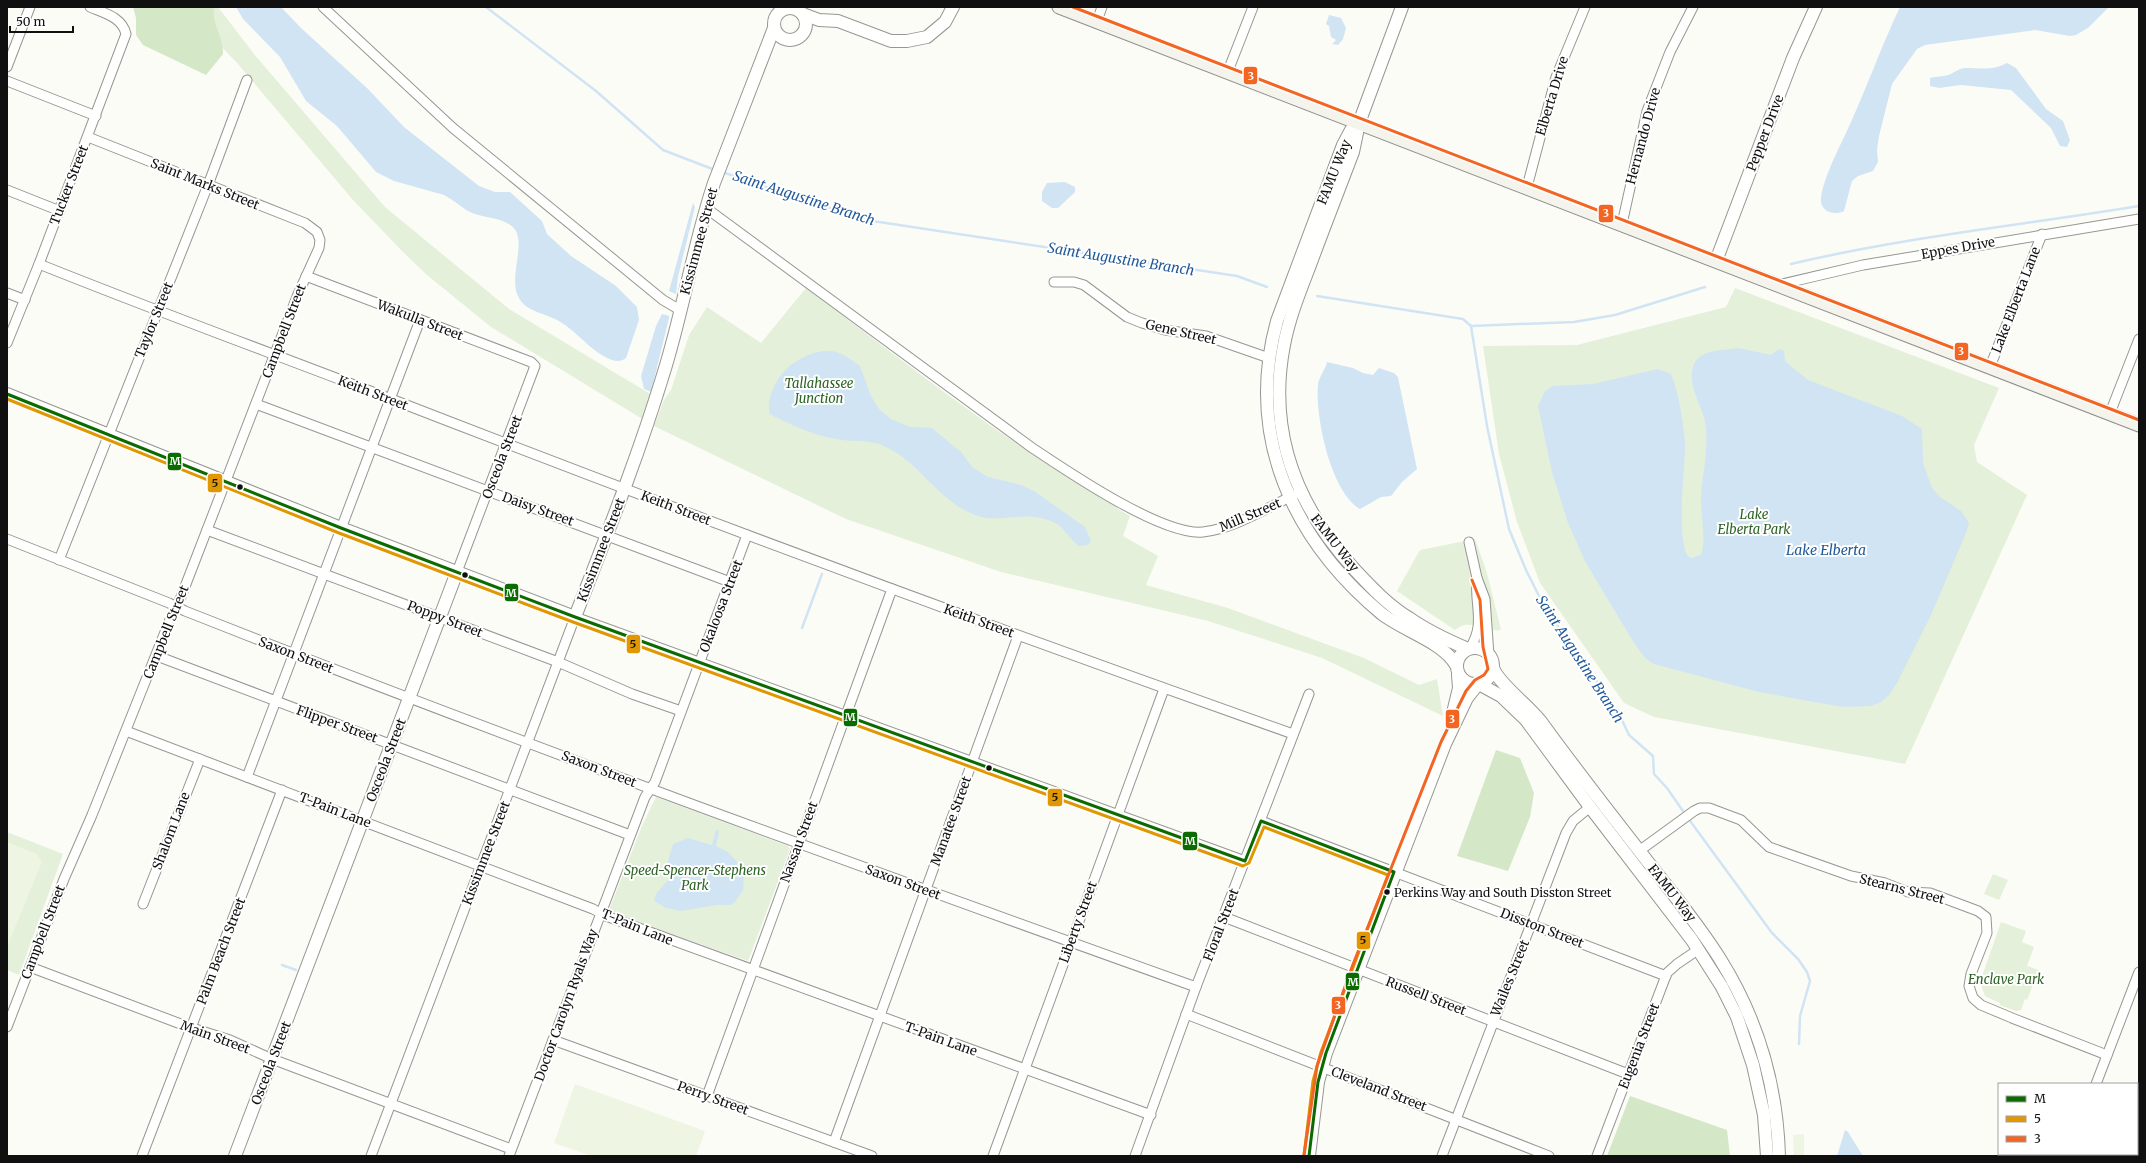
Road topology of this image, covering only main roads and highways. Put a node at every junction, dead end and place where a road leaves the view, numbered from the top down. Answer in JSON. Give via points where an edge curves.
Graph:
{"nodes":[{"id":1,"x":1059,"y":7,"type":"edge"},
{"id":2,"x":2139,"y":425,"type":"edge"}],
"edges":[{"from":1,"to":2,"type":"main road"}]}
